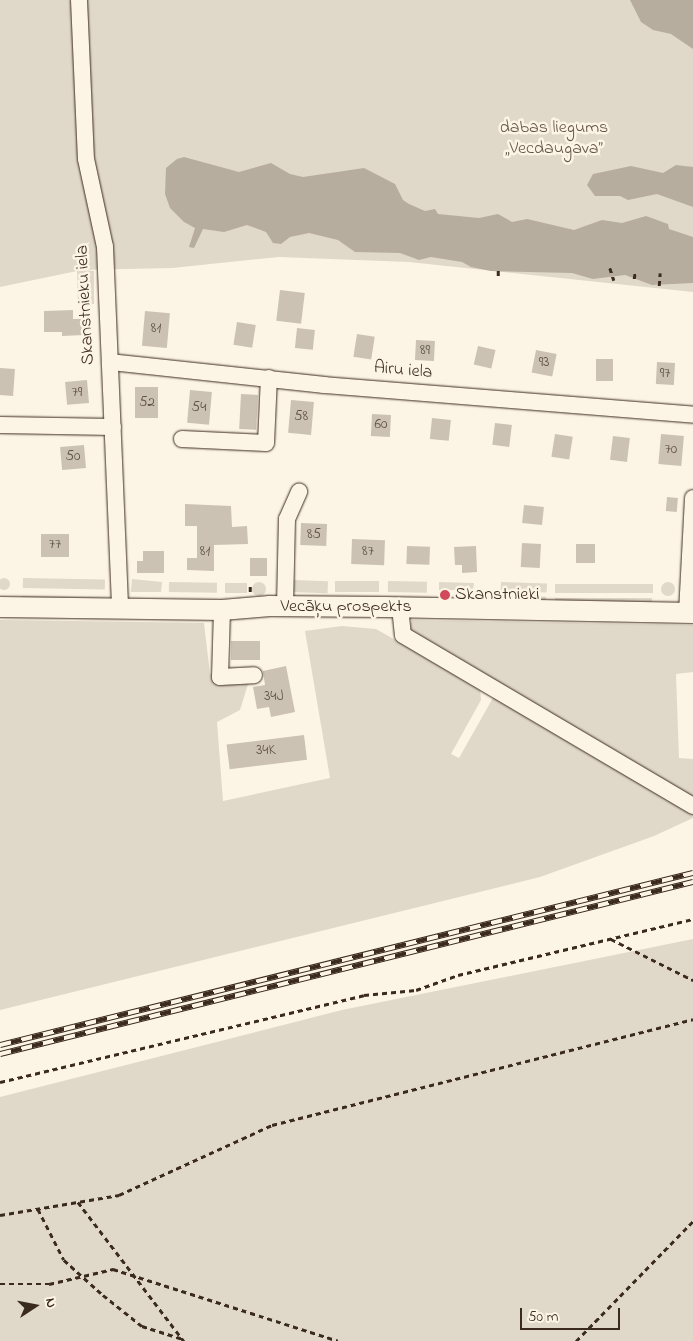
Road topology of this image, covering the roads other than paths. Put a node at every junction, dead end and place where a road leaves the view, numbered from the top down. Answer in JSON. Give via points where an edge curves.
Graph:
{"nodes":[{"id":1,"x":79,"y":0,"type":"edge"},
{"id":2,"x":110,"y":362,"type":"junction"},
{"id":3,"x":269,"y":378,"type":"junction"},
{"id":4,"x":693,"y":415,"type":"edge"},
{"id":5,"x":0,"y":425,"type":"edge"},
{"id":6,"x":112,"y":427,"type":"junction"},
{"id":7,"x":182,"y":439,"type":"dead end"},
{"id":8,"x":299,"y":492,"type":"dead end"},
{"id":9,"x":693,"y":498,"type":"edge"},
{"id":10,"x":285,"y":606,"type":"junction"},
{"id":11,"x":0,"y":607,"type":"edge"},
{"id":12,"x":400,"y":607,"type":"junction"},
{"id":13,"x":120,"y":609,"type":"junction"},
{"id":14,"x":222,"y":610,"type":"junction"},
{"id":15,"x":690,"y":613,"type":"edge"},
{"id":16,"x":254,"y":675,"type":"dead end"},
{"id":17,"x":693,"y":806,"type":"edge"}],
"edges":[{"from":1,"to":2,"type":"street","name":"Skanstnieku iela","via":[[86,159],[105,247]]},
{"from":2,"to":3,"type":"street","name":"Airu iela"},
{"from":2,"to":6,"type":"street","name":"Skanstnieku iela"},
{"from":3,"to":4,"type":"street","name":"Airu iela"},
{"from":3,"to":7,"type":"street","via":[[266,443]]},
{"from":5,"to":6,"type":"street"},
{"from":6,"to":13,"type":"street","name":"Skanstnieku iela"},
{"from":8,"to":10,"type":"street","via":[[287,519]]},
{"from":9,"to":15,"type":"street"},
{"from":10,"to":12,"type":"main road","name":"Vecāķu prospekts"},
{"from":10,"to":14,"type":"main road","name":"Vecāķu prospekts"},
{"from":11,"to":13,"type":"main road","name":"Vecāķu prospekts"},
{"from":12,"to":15,"type":"main road","name":"Vecāķu prospekts"},
{"from":12,"to":17,"type":"street","via":[[403,635]]},
{"from":13,"to":14,"type":"main road","name":"Vecāķu prospekts"},
{"from":14,"to":16,"type":"street","via":[[220,678]]}]}
